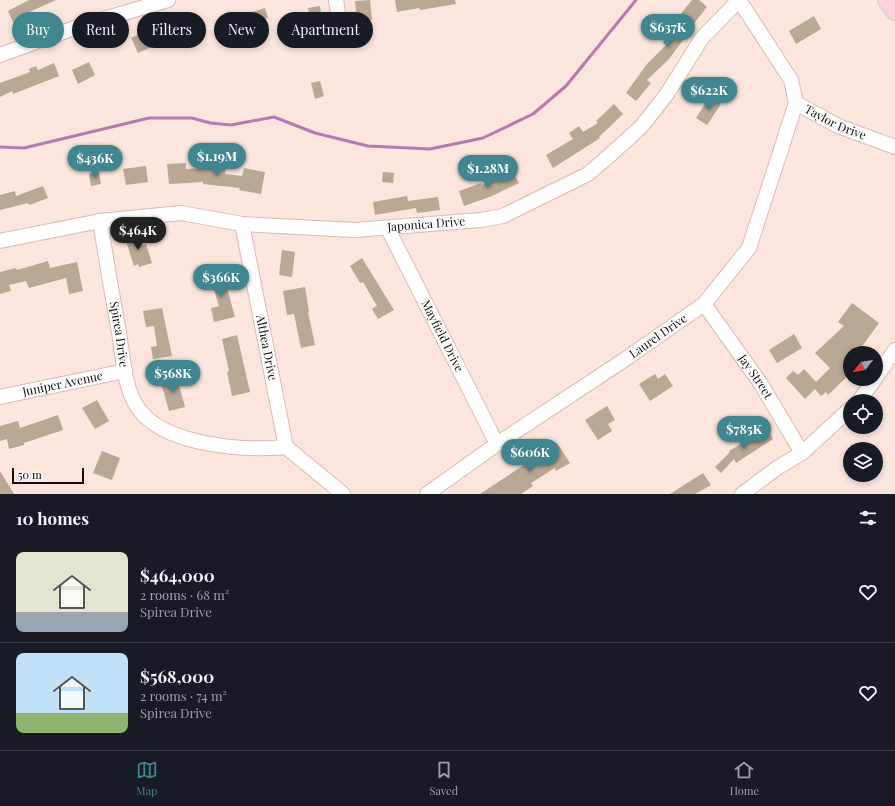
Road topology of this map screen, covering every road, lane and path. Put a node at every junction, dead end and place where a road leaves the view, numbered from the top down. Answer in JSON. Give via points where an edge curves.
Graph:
{"nodes":[{"id":1,"x":168,"y":0,"type":"edge"},
{"id":2,"x":336,"y":0,"type":"edge"},
{"id":3,"x":887,"y":0,"type":"edge"},
{"id":4,"x":895,"y":11,"type":"edge"},
{"id":5,"x":338,"y":12,"type":"edge"},
{"id":6,"x":752,"y":22,"type":"joint"},
{"id":7,"x":0,"y":55,"type":"edge"},
{"id":8,"x":796,"y":103,"type":"junction"},
{"id":9,"x":895,"y":147,"type":"edge"},
{"id":10,"x":100,"y":221,"type":"junction"},
{"id":11,"x":242,"y":224,"type":"junction"},
{"id":12,"x":388,"y":228,"type":"junction"},
{"id":13,"x":0,"y":241,"type":"edge"},
{"id":14,"x":704,"y":304,"type":"junction"},
{"id":15,"x":895,"y":350,"type":"edge"},
{"id":16,"x":883,"y":367,"type":"edge"},
{"id":17,"x":125,"y":371,"type":"junction"},
{"id":18,"x":0,"y":397,"type":"edge"},
{"id":19,"x":843,"y":415,"type":"edge"},
{"id":20,"x":497,"y":444,"type":"junction"},
{"id":21,"x":286,"y":447,"type":"junction"},
{"id":22,"x":802,"y":453,"type":"junction"},
{"id":23,"x":343,"y":494,"type":"edge"},
{"id":24,"x":427,"y":494,"type":"edge"},
{"id":25,"x":742,"y":494,"type":"edge"}],
"edges":[{"from":1,"to":7,"type":"street","via":[[80,26]]},
{"from":2,"to":5,"type":"street"},
{"from":3,"to":4,"type":"main road"},
{"from":6,"to":8,"type":"street","name":"Taylor Drive","via":[[791,80]]},
{"from":6,"to":12,"type":"street","name":"Japonica Drive","via":[[739,0],[702,38],[667,94],[641,127],[588,174],[503,216]]},
{"from":8,"to":9,"type":"street","name":"Taylor Drive","via":[[838,126]]},
{"from":8,"to":14,"type":"street","name":"Laurel Drive","via":[[749,248]]},
{"from":10,"to":11,"type":"street","name":"Japonica Drive","via":[[181,213]]},
{"from":10,"to":13,"type":"street","name":"Japonica Drive"},
{"from":10,"to":17,"type":"street","name":"Spirea Drive"},
{"from":11,"to":12,"type":"street","name":"Japonica Drive","via":[[355,230]]},
{"from":11,"to":21,"type":"street","name":"Althea Drive"},
{"from":12,"to":20,"type":"street","name":"Mayfield Drive"},
{"from":14,"to":20,"type":"street","name":"Laurel Drive"},
{"from":14,"to":22,"type":"street","name":"Jay Street","via":[[760,384]]},
{"from":15,"to":16,"type":"street"},
{"from":17,"to":18,"type":"street","name":"Juniper Avenue"},
{"from":17,"to":21,"type":"street","name":"Spirea Drive","via":[[132,399],[139,410],[163,430],[222,445],[261,449]]},
{"from":19,"to":22,"type":"street"},
{"from":20,"to":24,"type":"street","name":"Laurel Drive"},
{"from":21,"to":23,"type":"street"},
{"from":22,"to":25,"type":"street"}]}
